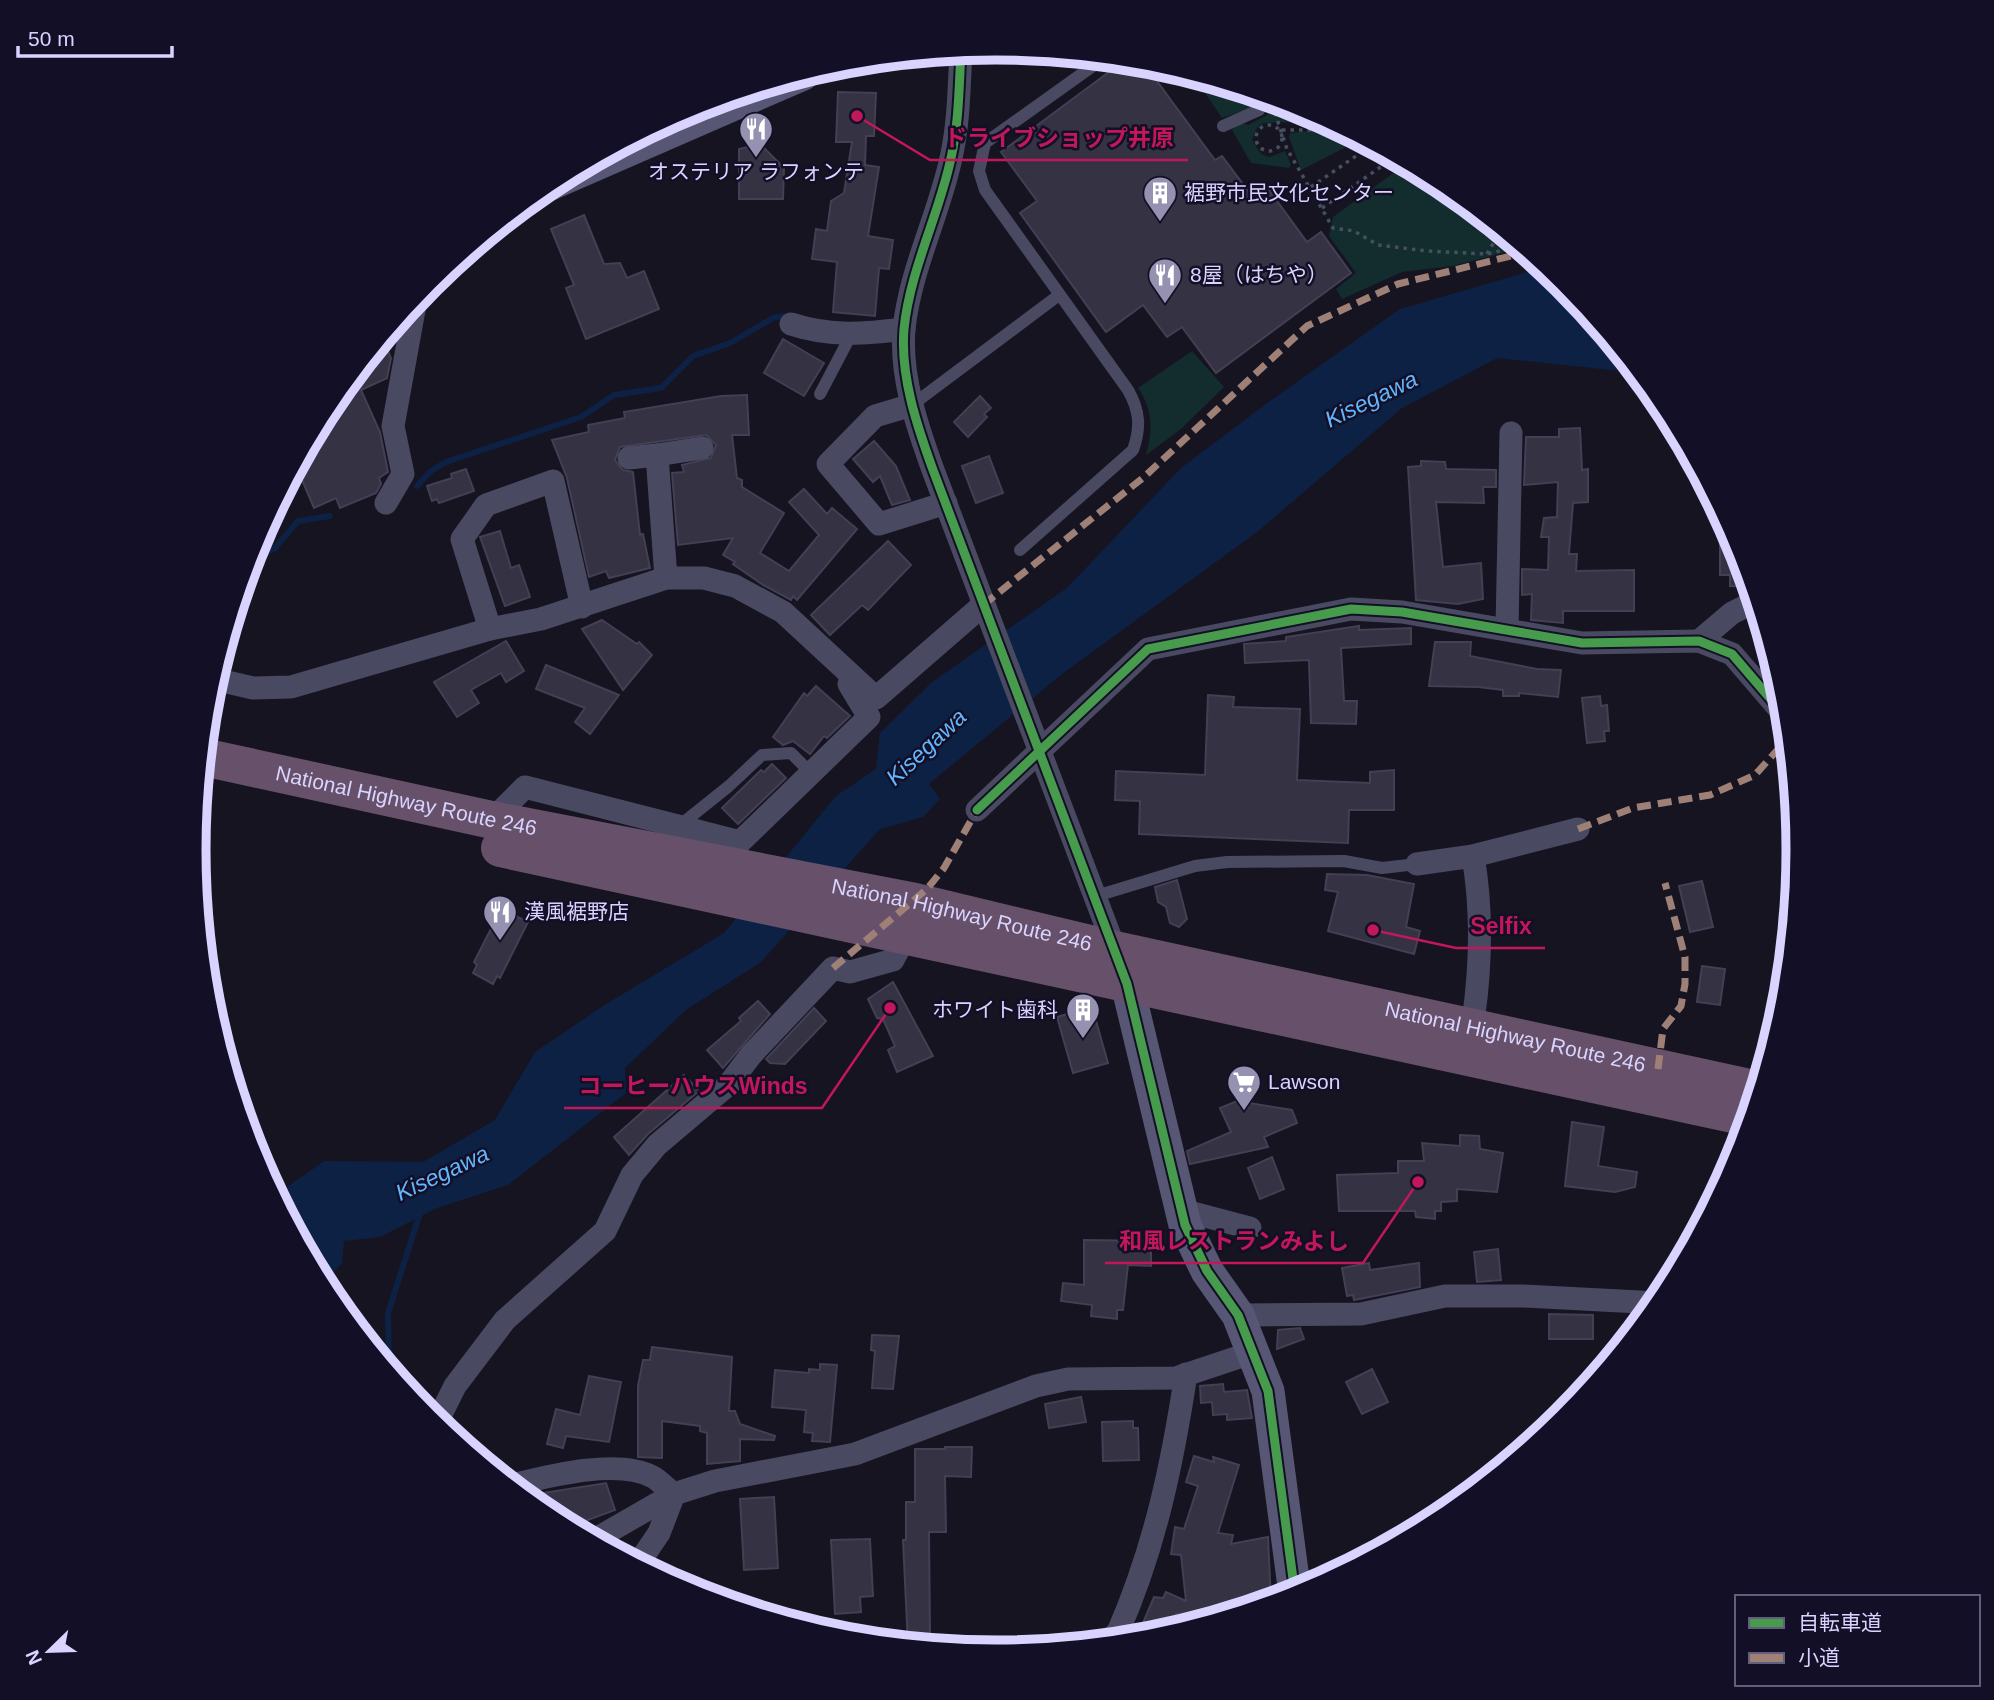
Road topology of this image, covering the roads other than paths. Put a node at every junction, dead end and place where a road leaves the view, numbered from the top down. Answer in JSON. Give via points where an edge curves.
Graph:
{"nodes":[{"id":1,"x":960,"y":61,"type":"edge"},
{"id":2,"x":1094,"y":65,"type":"edge"},
{"id":3,"x":1265,"y":106,"type":"edge"},
{"id":4,"x":724,"y":108,"type":"edge"},
{"id":5,"x":1223,"y":126,"type":"dead end"},
{"id":6,"x":638,"y":146,"type":"edge"},
{"id":7,"x":1059,"y":295,"type":"junction"},
{"id":8,"x":412,"y":319,"type":"edge"},
{"id":9,"x":791,"y":324,"type":"dead end"},
{"id":10,"x":904,"y":329,"type":"junction"},
{"id":11,"x":851,"y":335,"type":"junction"},
{"id":12,"x":820,"y":394,"type":"dead end"},
{"id":13,"x":912,"y":405,"type":"junction"},
{"id":14,"x":1511,"y":433,"type":"dead end"},
{"id":15,"x":702,"y":448,"type":"dead end"},
{"id":16,"x":657,"y":455,"type":"junction"},
{"id":17,"x":629,"y":458,"type":"dead end"},
{"id":18,"x":386,"y":502,"type":"dead end"},
{"id":19,"x":946,"y":503,"type":"junction"},
{"id":20,"x":1020,"y":550,"type":"dead end"},
{"id":21,"x":666,"y":578,"type":"junction"},
{"id":22,"x":983,"y":605,"type":"junction"},
{"id":23,"x":1749,"y":605,"type":"edge"},
{"id":24,"x":582,"y":607,"type":"junction"},
{"id":25,"x":1507,"y":628,"type":"junction"},
{"id":26,"x":490,"y":629,"type":"junction"},
{"id":27,"x":1699,"y":641,"type":"junction"},
{"id":28,"x":843,"y":666,"type":"junction"},
{"id":29,"x":225,"y":682,"type":"edge"},
{"id":30,"x":1773,"y":702,"type":"edge"},
{"id":31,"x":1039,"y":752,"type":"junction"},
{"id":32,"x":212,"y":759,"type":"edge"},
{"id":33,"x":811,"y":773,"type":"junction"},
{"id":34,"x":209,"y":784,"type":"edge"},
{"id":35,"x":978,"y":810,"type":"dead end"},
{"id":36,"x":1578,"y":830,"type":"dead end"},
{"id":37,"x":1473,"y":856,"type":"junction"},
{"id":38,"x":680,"y":857,"type":"junction"},
{"id":39,"x":1417,"y":864,"type":"joint"},
{"id":40,"x":1096,"y":896,"type":"junction"},
{"id":41,"x":911,"y":918,"type":"junction"},
{"id":42,"x":1121,"y":967,"type":"junction"},
{"id":43,"x":1472,"y":1028,"type":"junction"},
{"id":44,"x":1751,"y":1088,"type":"edge"},
{"id":45,"x":1741,"y":1116,"type":"edge"},
{"id":46,"x":1182,"y":1210,"type":"junction"},
{"id":47,"x":1250,"y":1228,"type":"dead end"},
{"id":48,"x":1645,"y":1302,"type":"edge"},
{"id":49,"x":1238,"y":1315,"type":"junction"},
{"id":50,"x":1254,"y":1352,"type":"junction"},
{"id":51,"x":1186,"y":1374,"type":"junction"},
{"id":52,"x":442,"y":1413,"type":"edge"},
{"id":53,"x":524,"y":1483,"type":"edge"},
{"id":54,"x":674,"y":1494,"type":"junction"},
{"id":55,"x":602,"y":1535,"type":"edge"},
{"id":56,"x":643,"y":1557,"type":"edge"},
{"id":57,"x":1294,"y":1583,"type":"edge"},
{"id":58,"x":1118,"y":1631,"type":"edge"}],
"edges":[{"from":1,"to":10,"type":"street","via":[[952,156]]},
{"from":2,"to":7,"type":"lane","via":[[985,143],[979,171],[985,190]]},
{"from":3,"to":5,"type":"lane"},
{"from":4,"to":6,"type":"street"},
{"from":7,"to":13,"type":"lane"},
{"from":7,"to":20,"type":"lane","via":[[1128,390],[1138,412],[1139,429],[1133,450]]},
{"from":8,"to":18,"type":"street","via":[[393,426],[404,474]]},
{"from":9,"to":11,"type":"street","via":[[819,333]]},
{"from":10,"to":11,"type":"street"},
{"from":10,"to":13,"type":"street"},
{"from":11,"to":12,"type":"lane"},
{"from":13,"to":19,"type":"street"},
{"from":13,"to":19,"type":"street","via":[[875,416],[828,464],[879,524]]},
{"from":14,"to":25,"type":"street"},
{"from":15,"to":16,"type":"street"},
{"from":16,"to":17,"type":"street"},
{"from":16,"to":21,"type":"street"},
{"from":19,"to":22,"type":"street"},
{"from":21,"to":24,"type":"street"},
{"from":21,"to":28,"type":"street","via":[[704,578],[764,599]]},
{"from":22,"to":28,"type":"street","via":[[876,698]]},
{"from":22,"to":31,"type":"street"},
{"from":23,"to":27,"type":"street"},
{"from":24,"to":26,"type":"street"},
{"from":24,"to":26,"type":"street","via":[[553,481],[486,505],[462,539]]},
{"from":25,"to":27,"type":"street","via":[[1581,643]]},
{"from":25,"to":31,"type":"street","via":[[1351,609],[1148,649]]},
{"from":26,"to":29,"type":"street","via":[[291,687],[253,688]]},
{"from":27,"to":30,"type":"street","via":[[1732,654]]},
{"from":28,"to":33,"type":"street","via":[[869,717]]},
{"from":31,"to":35,"type":"street"},
{"from":31,"to":40,"type":"street"},
{"from":32,"to":38,"type":"highway","name":"National Highway Route 246"},
{"from":33,"to":38,"type":"street","via":[[740,842]]},
{"from":33,"to":38,"type":"lane","via":[[790,753],[762,755],[729,786]]},
{"from":34,"to":38,"type":"highway","name":"National Highway Route 246"},
{"from":36,"to":37,"type":"street"},
{"from":37,"to":39,"type":"street"},
{"from":37,"to":43,"type":"street","via":[[1481,946]]},
{"from":38,"to":41,"type":"highway","name":"National Highway Route 246"},
{"from":39,"to":40,"type":"lane","via":[[1382,868],[1345,862],[1227,862],[1195,866]]},
{"from":40,"to":42,"type":"street"},
{"from":41,"to":42,"type":"highway","name":"National Highway Route 246"},
{"from":41,"to":52,"type":"street","via":[[893,960],[849,972],[833,968],[729,1084],[657,1144],[632,1175],[605,1231],[505,1320],[463,1375]]},
{"from":42,"to":43,"type":"highway","name":"National Highway Route 246"},
{"from":42,"to":45,"type":"highway","name":"National Highway Route 246"},
{"from":42,"to":46,"type":"street"},
{"from":43,"to":44,"type":"highway","name":"National Highway Route 246"},
{"from":46,"to":47,"type":"street"},
{"from":46,"to":49,"type":"street","via":[[1207,1271]]},
{"from":48,"to":49,"type":"street","via":[[1445,1296],[1362,1314]]},
{"from":49,"to":50,"type":"street"},
{"from":50,"to":51,"type":"street"},
{"from":50,"to":57,"type":"street","via":[[1273,1420]]},
{"from":51,"to":54,"type":"street","via":[[1176,1378],[1068,1379],[1036,1386],[855,1454],[715,1481]]},
{"from":51,"to":58,"type":"street","via":[[1172,1467],[1155,1534]]},
{"from":53,"to":54,"type":"street","via":[[623,1468],[652,1477]]},
{"from":54,"to":55,"type":"street"},
{"from":54,"to":56,"type":"street","via":[[659,1533]]}]}
